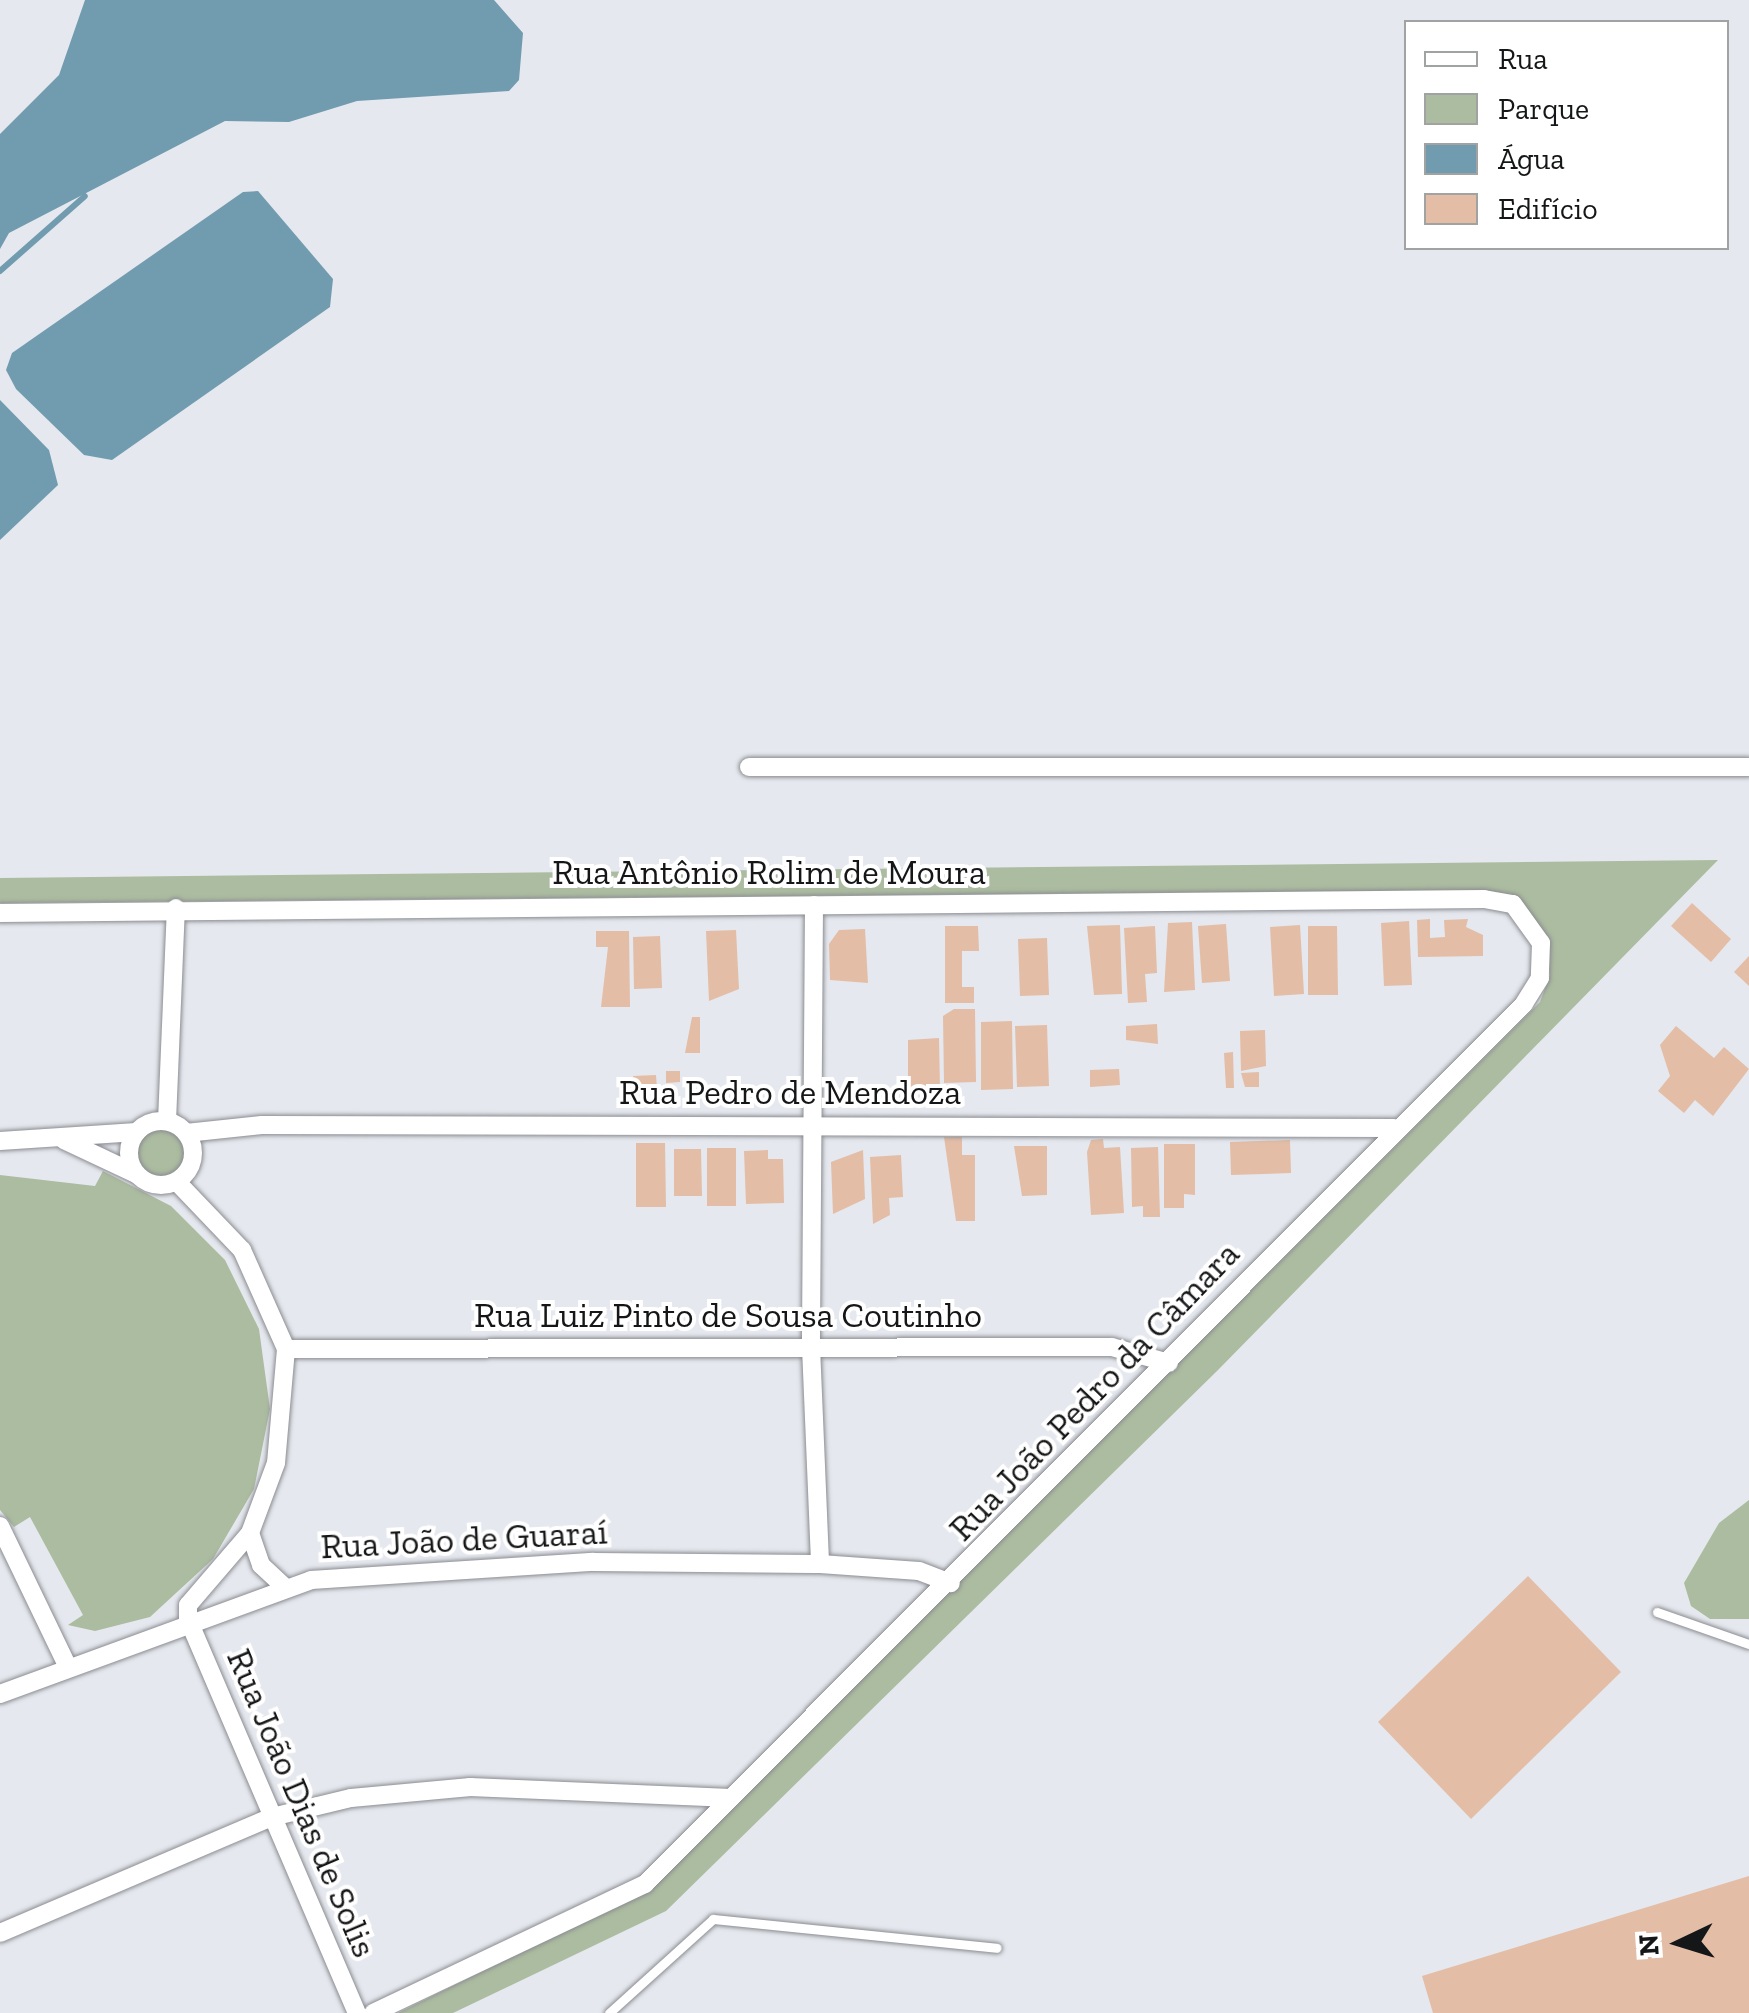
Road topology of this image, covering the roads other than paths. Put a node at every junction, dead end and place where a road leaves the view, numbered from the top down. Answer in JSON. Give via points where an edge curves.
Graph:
{"nodes":[{"id":1,"x":749,"y":767,"type":"dead end"},
{"id":2,"x":1749,"y":767,"type":"edge"},
{"id":3,"x":814,"y":904,"type":"junction"},
{"id":4,"x":176,"y":908,"type":"junction"},
{"id":5,"x":0,"y":913,"type":"edge"},
{"id":6,"x":1531,"y":922,"type":"joint"},
{"id":7,"x":167,"y":1122,"type":"junction"},
{"id":8,"x":815,"y":1124,"type":"junction"},
{"id":9,"x":1394,"y":1128,"type":"junction"},
{"id":10,"x":137,"y":1132,"type":"junction"},
{"id":11,"x":186,"y":1133,"type":"junction"},
{"id":12,"x":64,"y":1140,"type":"junction"},
{"id":13,"x":0,"y":1141,"type":"edge"},
{"id":14,"x":136,"y":1174,"type":"junction"},
{"id":15,"x":177,"y":1182,"type":"junction"},
{"id":16,"x":810,"y":1346,"type":"junction"},
{"id":17,"x":286,"y":1349,"type":"junction"},
{"id":18,"x":1169,"y":1362,"type":"junction"},
{"id":19,"x":0,"y":1526,"type":"edge"},
{"id":20,"x":250,"y":1533,"type":"junction"},
{"id":21,"x":820,"y":1564,"type":"junction"},
{"id":22,"x":951,"y":1582,"type":"junction"},
{"id":23,"x":285,"y":1586,"type":"junction"},
{"id":24,"x":1658,"y":1612,"type":"dead end"},
{"id":25,"x":188,"y":1619,"type":"junction"},
{"id":26,"x":1749,"y":1644,"type":"edge"},
{"id":27,"x":67,"y":1665,"type":"junction"},
{"id":28,"x":0,"y":1694,"type":"edge"},
{"id":29,"x":731,"y":1798,"type":"junction"},
{"id":30,"x":272,"y":1816,"type":"junction"},
{"id":31,"x":0,"y":1934,"type":"edge"},
{"id":32,"x":997,"y":1948,"type":"dead end"},
{"id":33,"x":356,"y":2013,"type":"edge"},
{"id":34,"x":373,"y":2013,"type":"edge"},
{"id":35,"x":608,"y":2013,"type":"edge"}],
"edges":[{"from":1,"to":2,"type":"street"},
{"from":3,"to":4,"type":"street","name":"Rua Antônio Rolim de Moura"},
{"from":3,"to":6,"type":"street","name":"Rua Antônio Rolim de Moura","via":[[1484,898],[1513,904]]},
{"from":3,"to":8,"type":"street"},
{"from":4,"to":5,"type":"street","name":"Rua Antônio Rolim de Moura"},
{"from":4,"to":7,"type":"street"},
{"from":6,"to":9,"type":"street","name":"Rua João Pedro da Câmara","via":[[1540,978],[1524,1004]]},
{"from":7,"to":10,"type":"street"},
{"from":7,"to":11,"type":"street"},
{"from":8,"to":9,"type":"street","name":"Rua Pedro de Mendoza"},
{"from":8,"to":11,"type":"street","name":"Rua Pedro de Mendoza","via":[[262,1124]]},
{"from":8,"to":16,"type":"street"},
{"from":9,"to":18,"type":"street","name":"Rua João Pedro da Câmara"},
{"from":10,"to":12,"type":"street"},
{"from":10,"to":14,"type":"street","via":[[129,1153]]},
{"from":11,"to":15,"type":"street","via":[[194,1154]]},
{"from":12,"to":13,"type":"street"},
{"from":12,"to":14,"type":"street"},
{"from":14,"to":15,"type":"street","via":[[155,1185]]},
{"from":15,"to":17,"type":"street","via":[[242,1250]]},
{"from":16,"to":17,"type":"street","name":"Rua Luiz Pinto de Sousa Coutinho"},
{"from":16,"to":18,"type":"street","name":"Rua Luiz Pinto de Sousa Coutinho","via":[[1112,1347]]},
{"from":16,"to":21,"type":"street"},
{"from":17,"to":20,"type":"street","via":[[276,1463]]},
{"from":18,"to":22,"type":"street","name":"Rua João Pedro da Câmara"},
{"from":19,"to":27,"type":"street"},
{"from":20,"to":23,"type":"street","via":[[261,1565]]},
{"from":20,"to":25,"type":"street","via":[[188,1605]]},
{"from":21,"to":22,"type":"street","name":"Rua João de Guaraí","via":[[919,1570]]},
{"from":21,"to":23,"type":"street","name":"Rua João de Guaraí","via":[[494,1563]]},
{"from":22,"to":29,"type":"street","name":"Rua João Pedro da Câmara"},
{"from":23,"to":25,"type":"street","name":"Rua João de Guaraí"},
{"from":24,"to":26,"type":"lane"},
{"from":25,"to":27,"type":"street","name":"Rua João de Guaraí"},
{"from":25,"to":30,"type":"street","name":"Rua João Dias de Solis"},
{"from":27,"to":28,"type":"street","name":"Rua João de Guaraí"},
{"from":29,"to":30,"type":"street","via":[[402,1789]]},
{"from":29,"to":34,"type":"street","name":"Rua João Pedro da Câmara","via":[[645,1884]]},
{"from":30,"to":31,"type":"street"},
{"from":30,"to":33,"type":"street","name":"Rua João Dias de Solis"},
{"from":32,"to":35,"type":"lane","via":[[713,1919]]}]}
